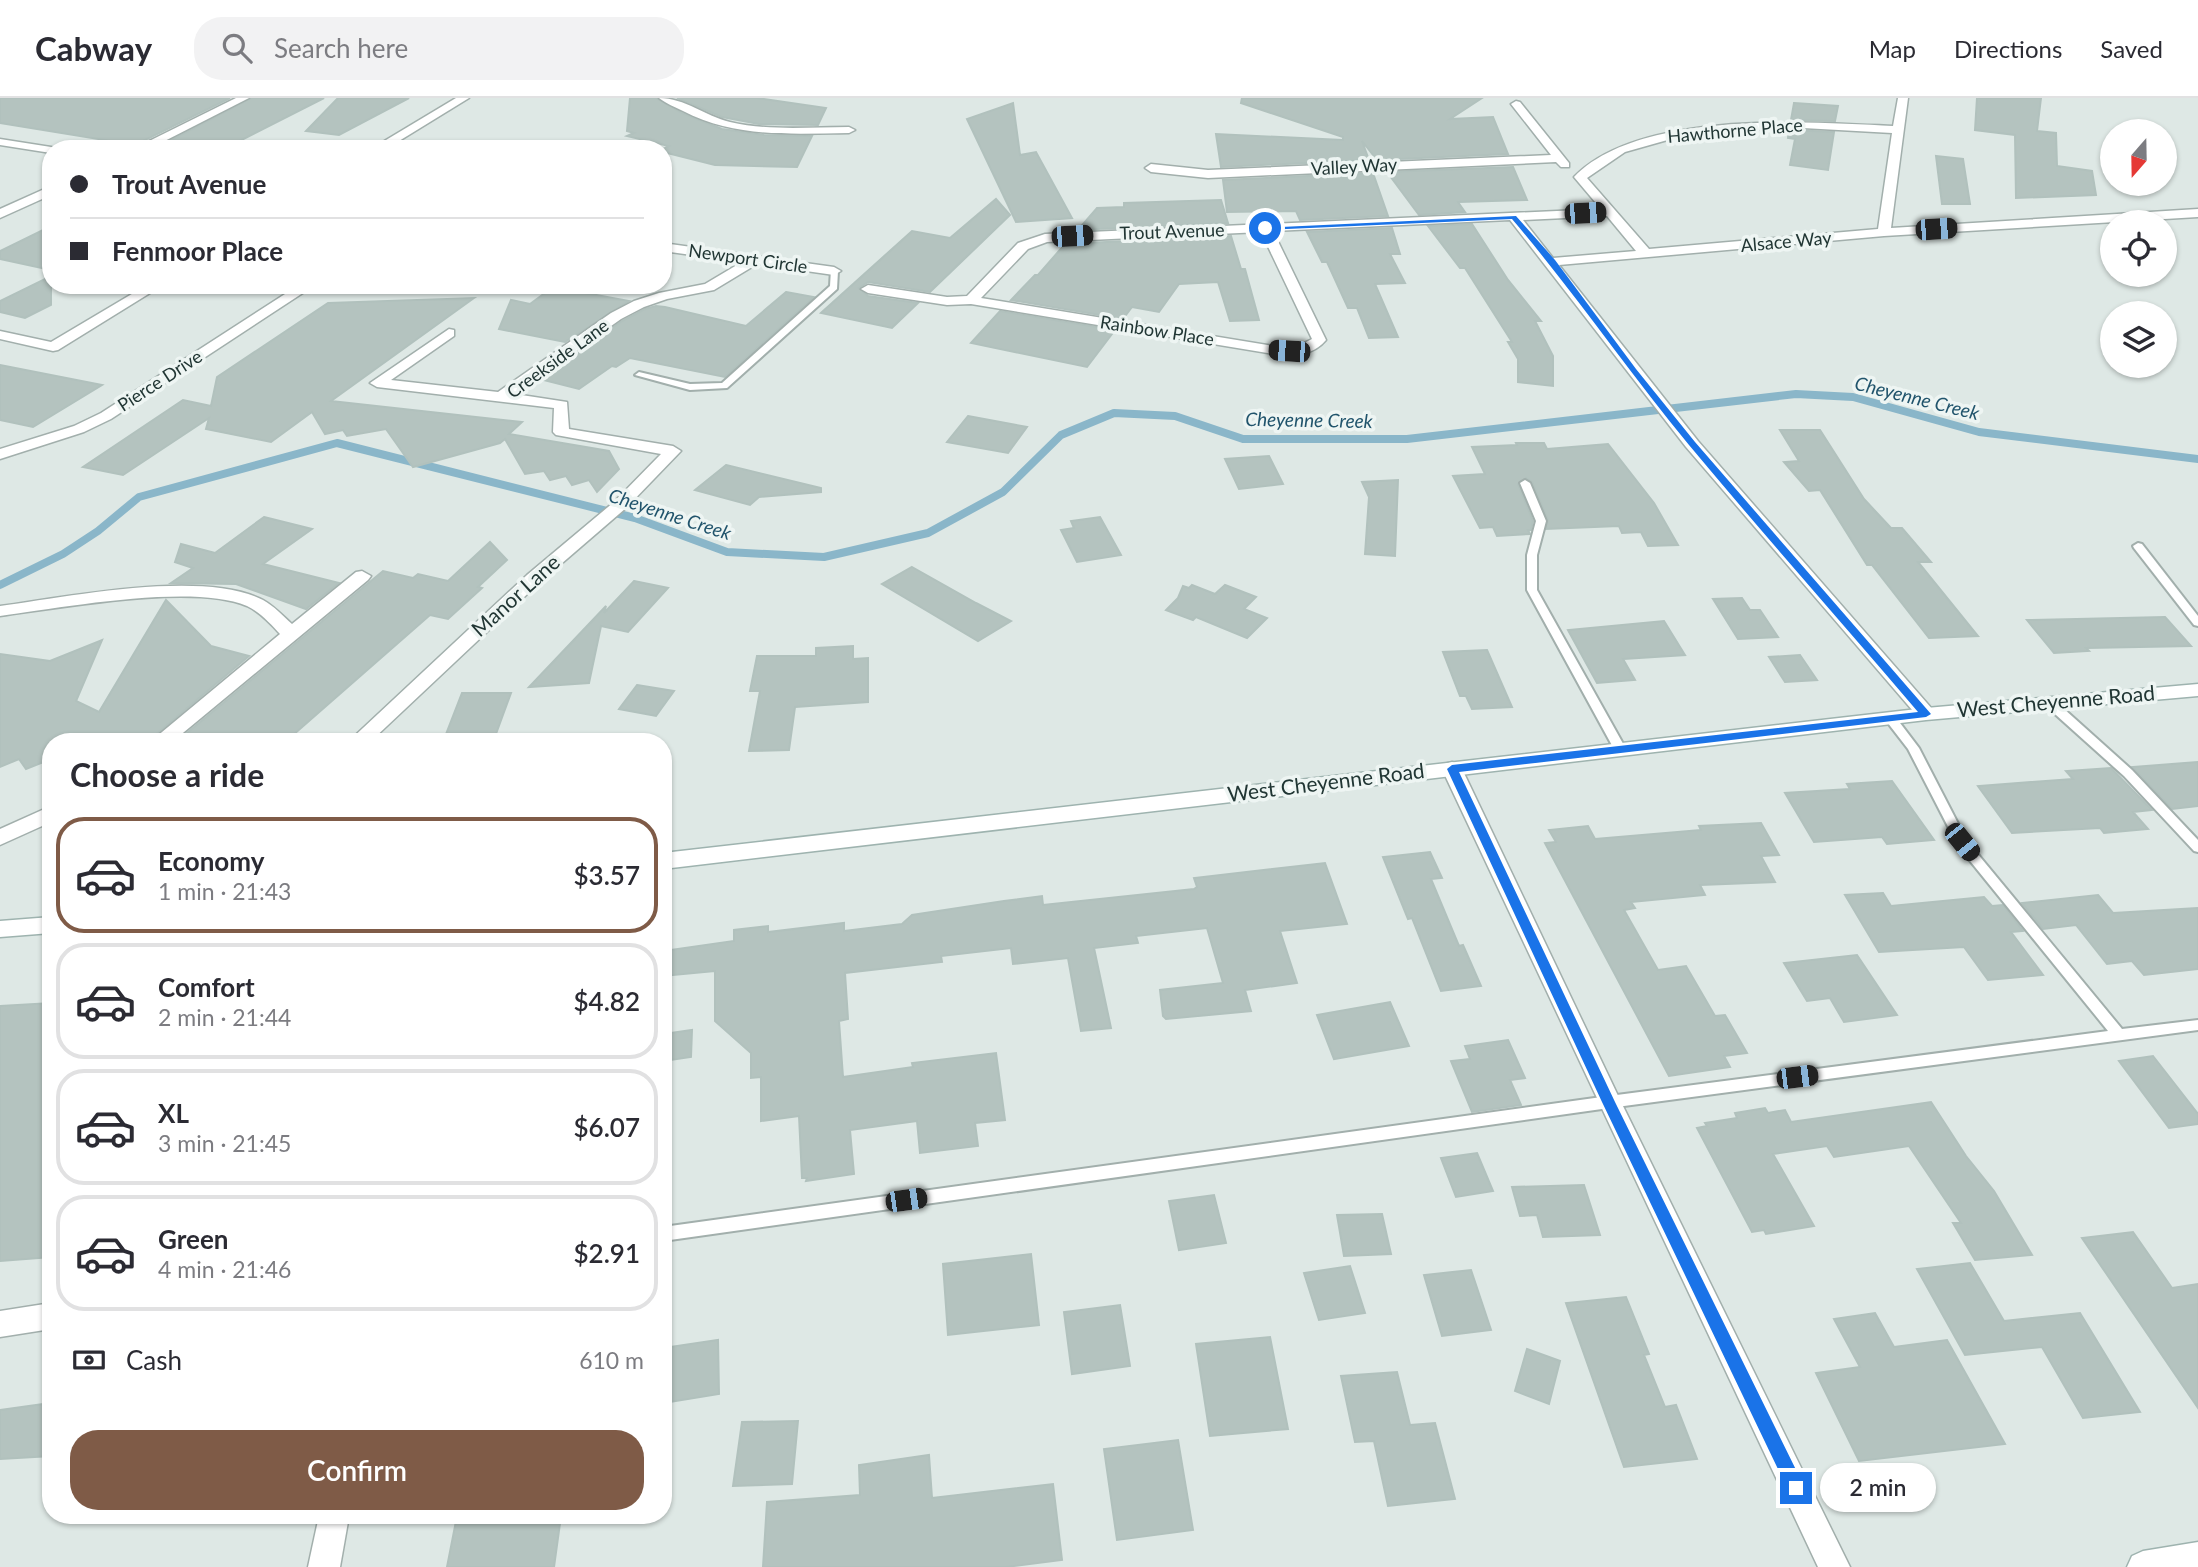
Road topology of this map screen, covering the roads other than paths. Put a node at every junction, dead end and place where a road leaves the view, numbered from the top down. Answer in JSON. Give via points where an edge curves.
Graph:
{"nodes":[{"id":1,"x":244,"y":98,"type":"edge"},
{"id":2,"x":464,"y":98,"type":"edge"},
{"id":3,"x":664,"y":98,"type":"edge"},
{"id":4,"x":1903,"y":98,"type":"edge"},
{"id":5,"x":1517,"y":104,"type":"dead end"},
{"id":6,"x":849,"y":130,"type":"dead end"},
{"id":7,"x":1900,"y":130,"type":"junction"},
{"id":8,"x":158,"y":140,"type":"edge"},
{"id":9,"x":392,"y":140,"type":"edge"},
{"id":10,"x":0,"y":142,"type":"edge"},
{"id":11,"x":42,"y":149,"type":"edge"},
{"id":12,"x":1557,"y":158,"type":"junction"},
{"id":13,"x":1151,"y":168,"type":"dead end"},
{"id":14,"x":1580,"y":177,"type":"junction"},
{"id":15,"x":42,"y":194,"type":"edge"},
{"id":16,"x":1609,"y":212,"type":"junction"},
{"id":17,"x":2198,"y":213,"type":"edge"},
{"id":18,"x":0,"y":214,"type":"edge"},
{"id":19,"x":1514,"y":217,"type":"junction"},
{"id":20,"x":1265,"y":228,"type":"junction"},
{"id":21,"x":1884,"y":232,"type":"junction"},
{"id":22,"x":672,"y":248,"type":"edge"},
{"id":23,"x":1647,"y":255,"type":"junction"},
{"id":24,"x":753,"y":261,"type":"junction"},
{"id":25,"x":1552,"y":262,"type":"junction"},
{"id":26,"x":834,"y":271,"type":"joint"},
{"id":27,"x":868,"y":289,"type":"dead end"},
{"id":28,"x":142,"y":294,"type":"edge"},
{"id":29,"x":295,"y":294,"type":"edge"},
{"id":30,"x":971,"y":300,"type":"junction"},
{"id":31,"x":449,"y":333,"type":"dead end"},
{"id":32,"x":0,"y":335,"type":"edge"},
{"id":33,"x":639,"y":375,"type":"dead end"},
{"id":34,"x":501,"y":397,"type":"junction"},
{"id":35,"x":673,"y":451,"type":"joint"},
{"id":36,"x":0,"y":454,"type":"edge"},
{"id":37,"x":1524,"y":483,"type":"dead end"},
{"id":38,"x":2138,"y":546,"type":"dead end"},
{"id":39,"x":362,"y":576,"type":"dead end"},
{"id":40,"x":0,"y":611,"type":"edge"},
{"id":41,"x":2198,"y":623,"type":"edge"},
{"id":42,"x":291,"y":634,"type":"junction"},
{"id":43,"x":2198,"y":690,"type":"edge"},
{"id":44,"x":2050,"y":703,"type":"junction"},
{"id":45,"x":1926,"y":714,"type":"junction"},
{"id":46,"x":1890,"y":718,"type":"junction"},
{"id":47,"x":171,"y":733,"type":"edge"},
{"id":48,"x":368,"y":733,"type":"edge"},
{"id":49,"x":1620,"y":749,"type":"junction"},
{"id":50,"x":1452,"y":769,"type":"junction"},
{"id":51,"x":42,"y":817,"type":"edge"},
{"id":52,"x":0,"y":838,"type":"edge"},
{"id":53,"x":2198,"y":848,"type":"edge"},
{"id":54,"x":672,"y":860,"type":"edge"},
{"id":55,"x":42,"y":926,"type":"edge"},
{"id":56,"x":0,"y":929,"type":"edge"},
{"id":57,"x":2198,"y":1024,"type":"edge"},
{"id":58,"x":2119,"y":1035,"type":"junction"},
{"id":59,"x":1609,"y":1102,"type":"junction"},
{"id":60,"x":672,"y":1233,"type":"edge"},
{"id":61,"x":42,"y":1317,"type":"edge"},
{"id":62,"x":0,"y":1324,"type":"edge"},
{"id":63,"x":332,"y":1524,"type":"edge"},
{"id":64,"x":2198,"y":1558,"type":"edge"},
{"id":65,"x":324,"y":1567,"type":"edge"},
{"id":66,"x":1834,"y":1567,"type":"edge"},
{"id":67,"x":2143,"y":1567,"type":"edge"}],
"edges":[{"from":1,"to":8,"type":"street"},
{"from":2,"to":9,"type":"street"},
{"from":3,"to":6,"type":"street","via":[[736,127]]},
{"from":4,"to":7,"type":"street"},
{"from":5,"to":12,"type":"street"},
{"from":7,"to":14,"type":"street","name":"Hawthorne Place","via":[[1785,124],[1670,136],[1621,150]]},
{"from":7,"to":21,"type":"street"},
{"from":10,"to":11,"type":"street"},
{"from":12,"to":13,"type":"street","name":"Valley Way","via":[[1208,174]]},
{"from":12,"to":14,"type":"street"},
{"from":14,"to":16,"type":"street"},
{"from":15,"to":18,"type":"street"},
{"from":16,"to":19,"type":"street","name":"Trout Avenue"},
{"from":16,"to":23,"type":"street"},
{"from":17,"to":21,"type":"street","name":"Alsace Way"},
{"from":19,"to":20,"type":"street","name":"Trout Avenue"},
{"from":19,"to":25,"type":"street"},
{"from":20,"to":30,"type":"street","name":"Trout Avenue","via":[[1030,241]]},
{"from":20,"to":30,"type":"street","name":"Rainbow Place","via":[[1320,340],[1314,346],[1273,350]]},
{"from":21,"to":23,"type":"street","name":"Alsace Way"},
{"from":22,"to":24,"type":"street","name":"Newport Circle"},
{"from":23,"to":25,"type":"street","name":"Alsace Way"},
{"from":24,"to":26,"type":"street","name":"Newport Circle"},
{"from":24,"to":34,"type":"street","name":"Creekside Lane","via":[[709,287],[664,296],[616,316]]},
{"from":25,"to":45,"type":"street","via":[[1692,444]]},
{"from":26,"to":33,"type":"lane","via":[[834,287],[724,386],[690,387]]},
{"from":27,"to":30,"type":"street","name":"Rainbow Place","via":[[947,301]]},
{"from":28,"to":32,"type":"street","via":[[53,347]]},
{"from":29,"to":36,"type":"street","name":"Pierce Drive","via":[[106,416]]},
{"from":31,"to":34,"type":"street","via":[[377,383]]},
{"from":34,"to":35,"type":"street","name":"Creekside Lane","via":[[562,405],[561,432]]},
{"from":35,"to":48,"type":"street","name":"Manor Lane","via":[[620,505]]},
{"from":37,"to":49,"type":"lane","via":[[1541,521],[1531,558],[1532,590]]},
{"from":38,"to":41,"type":"lane"},
{"from":39,"to":42,"type":"street"},
{"from":40,"to":42,"type":"street","via":[[162,592],[200,594],[253,602]]},
{"from":42,"to":47,"type":"street"},
{"from":43,"to":44,"type":"street","name":"West Cheyenne Road"},
{"from":44,"to":45,"type":"street","name":"West Cheyenne Road"},
{"from":44,"to":53,"type":"lane","via":[[2128,773]]},
{"from":45,"to":46,"type":"street","name":"West Cheyenne Road"},
{"from":46,"to":49,"type":"street","name":"West Cheyenne Road"},
{"from":46,"to":58,"type":"lane","via":[[1913,748],[1962,842]]},
{"from":49,"to":50,"type":"street","name":"West Cheyenne Road"},
{"from":50,"to":54,"type":"street","name":"West Cheyenne Road"},
{"from":50,"to":59,"type":"street"},
{"from":51,"to":52,"type":"street"},
{"from":55,"to":56,"type":"street"},
{"from":57,"to":58,"type":"lane"},
{"from":58,"to":59,"type":"lane"},
{"from":59,"to":60,"type":"lane"},
{"from":59,"to":66,"type":"street"},
{"from":61,"to":62,"type":"street"},
{"from":63,"to":65,"type":"street"},
{"from":64,"to":67,"type":"street"}]}
